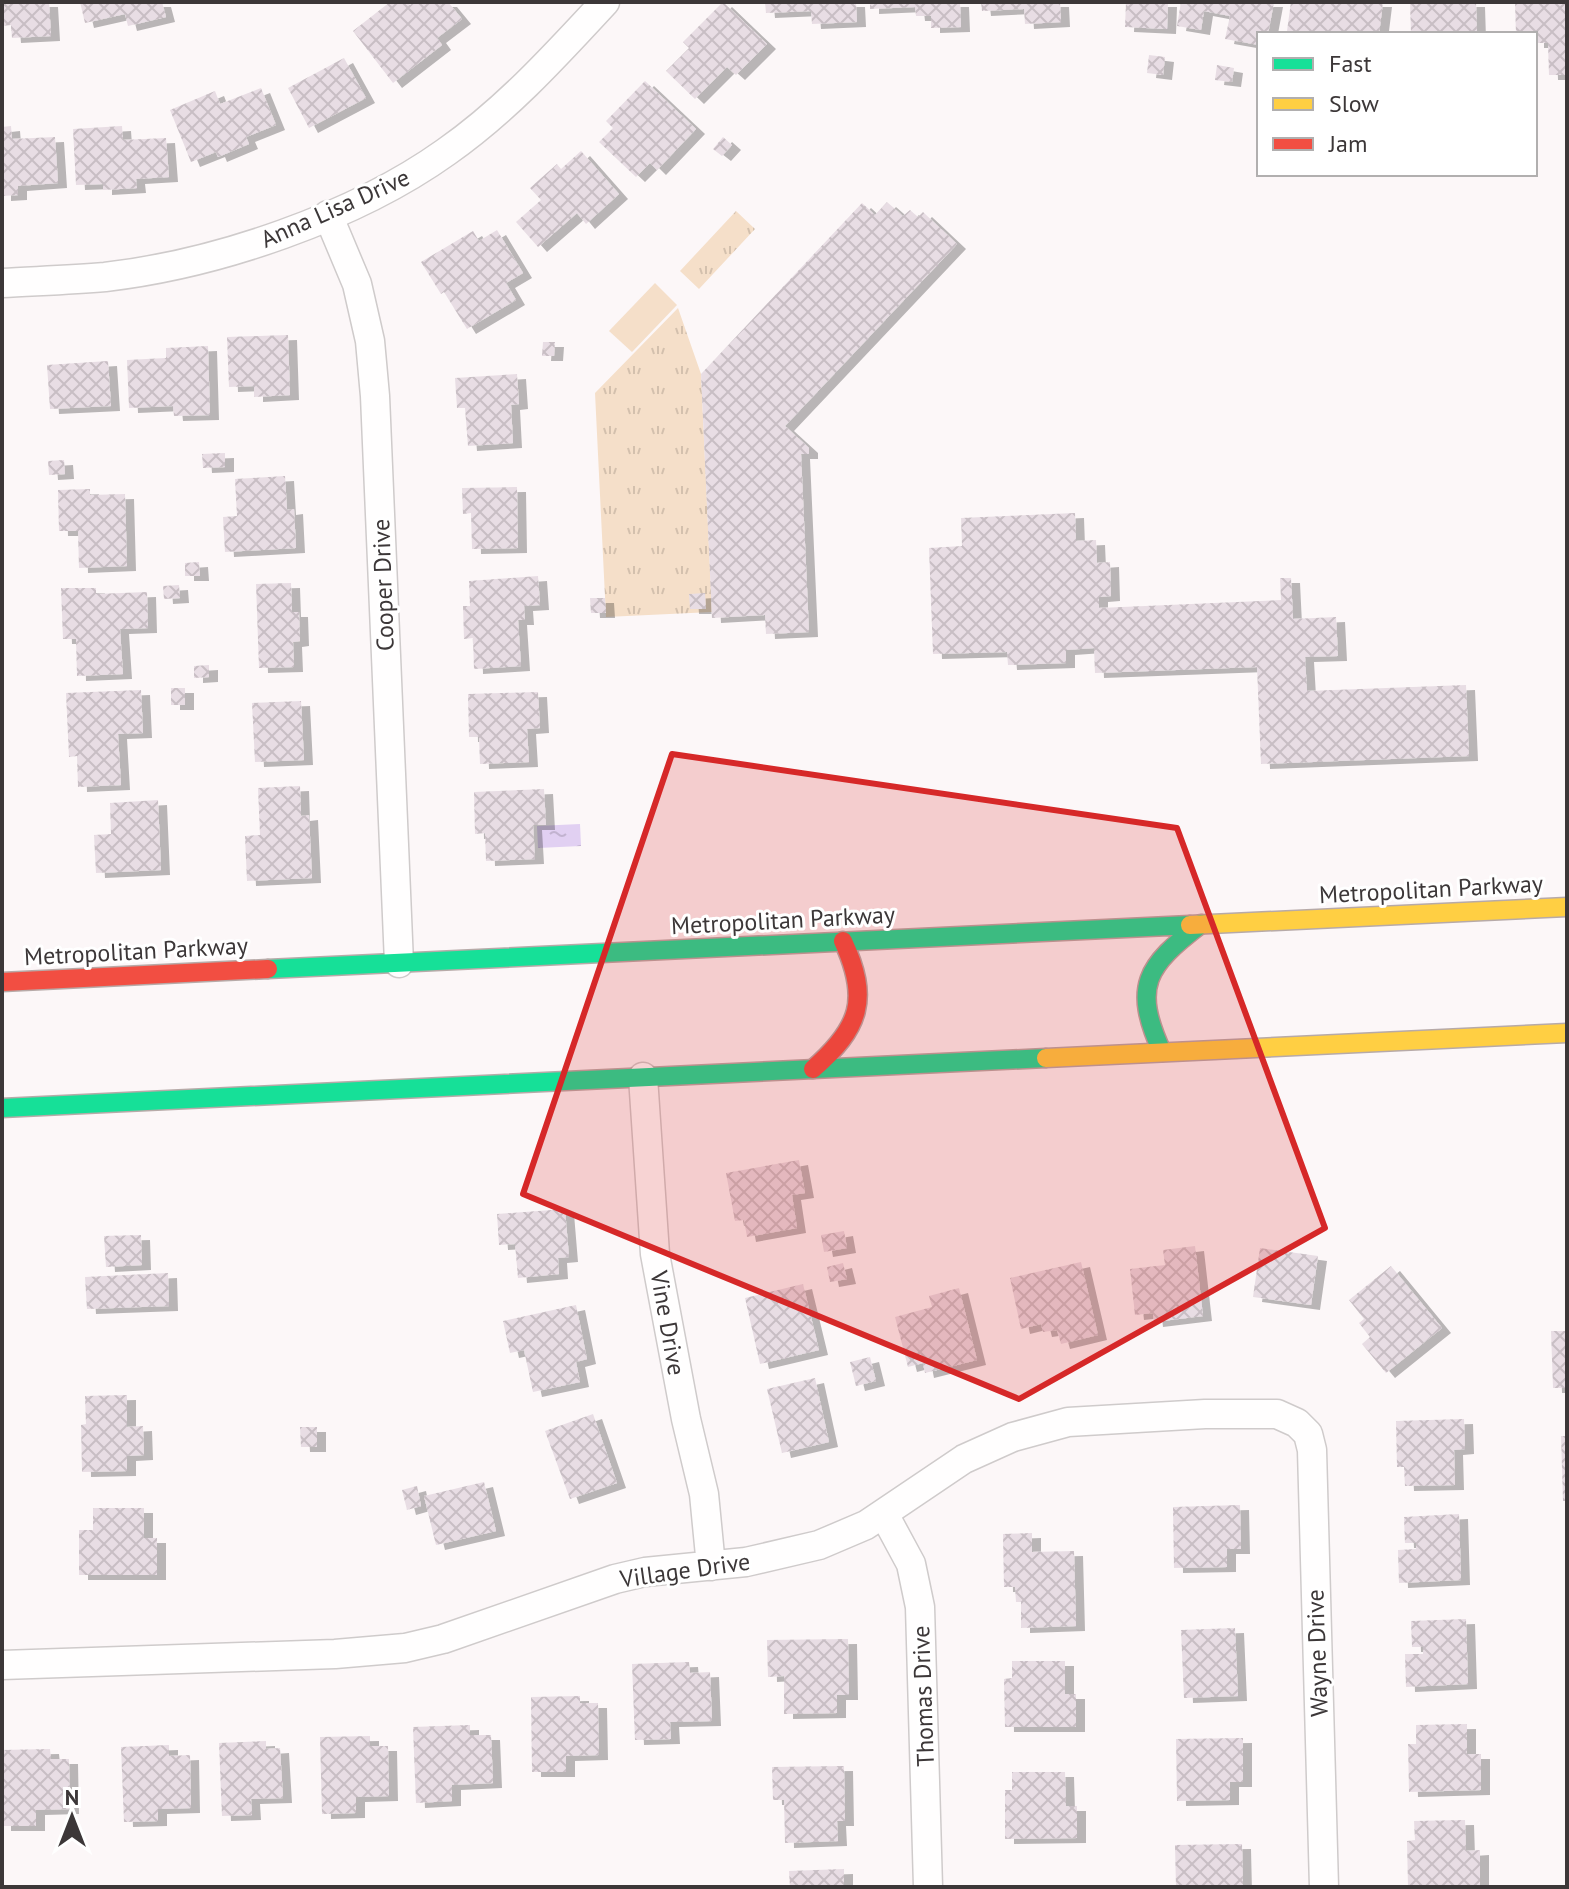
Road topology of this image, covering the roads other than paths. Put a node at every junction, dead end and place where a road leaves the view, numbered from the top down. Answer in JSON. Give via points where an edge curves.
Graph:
{"nodes":[{"id":1,"x":605,"y":2,"type":"edge"},
{"id":2,"x":328,"y":215,"type":"junction"},
{"id":3,"x":2,"y":283,"type":"edge"},
{"id":4,"x":1567,"y":907,"type":"edge"},
{"id":5,"x":1201,"y":924,"type":"junction"},
{"id":6,"x":843,"y":941,"type":"junction"},
{"id":7,"x":399,"y":963,"type":"junction"},
{"id":8,"x":2,"y":982,"type":"edge"},
{"id":9,"x":1567,"y":1033,"type":"edge"},
{"id":10,"x":1162,"y":1052,"type":"junction"},
{"id":11,"x":813,"y":1069,"type":"junction"},
{"id":12,"x":643,"y":1077,"type":"junction"},
{"id":13,"x":2,"y":1108,"type":"edge"},
{"id":14,"x":1297,"y":1423,"type":"joint"},
{"id":15,"x":884,"y":1514,"type":"junction"},
{"id":16,"x":711,"y":1566,"type":"junction"},
{"id":17,"x":2,"y":1665,"type":"edge"},
{"id":18,"x":928,"y":1887,"type":"edge"},
{"id":19,"x":1324,"y":1887,"type":"edge"}],
"edges":[{"from":1,"to":2,"type":"street","name":"Anna Lisa Drive","via":[[540,73],[448,151],[412,175]]},
{"from":2,"to":3,"type":"street","name":"Anna Lisa Drive","via":[[240,249],[191,261],[105,277]]},
{"from":2,"to":7,"type":"street","name":"Cooper Drive","via":[[357,284],[371,355]]},
{"from":4,"to":5,"type":"main road","name":"Metropolitan Parkway"},
{"from":5,"to":6,"type":"main road","name":"Metropolitan Parkway"},
{"from":5,"to":10,"type":"main road","via":[[1164,953],[1145,986],[1147,1017]]},
{"from":6,"to":7,"type":"main road","name":"Metropolitan Parkway"},
{"from":6,"to":11,"type":"main road","via":[[858,976],[858,1011],[850,1032]]},
{"from":7,"to":8,"type":"main road","name":"Metropolitan Parkway"},
{"from":9,"to":10,"type":"main road"},
{"from":10,"to":11,"type":"main road"},
{"from":11,"to":12,"type":"main road"},
{"from":12,"to":13,"type":"main road"},
{"from":12,"to":16,"type":"street","name":"Vine Drive","via":[[655,1254],[704,1494]]},
{"from":14,"to":15,"type":"street","name":"Village Drive","via":[[1273,1414],[1068,1422],[1013,1437],[964,1459]]},
{"from":14,"to":19,"type":"street","name":"Wayne Drive","via":[[1308,1434],[1312,1450]]},
{"from":15,"to":16,"type":"street","name":"Village Drive","via":[[819,1545]]},
{"from":15,"to":18,"type":"street","name":"Thomas Drive","via":[[911,1564],[920,1607]]},
{"from":16,"to":17,"type":"street","name":"Village Drive","via":[[615,1579],[479,1628],[405,1648]]}]}
